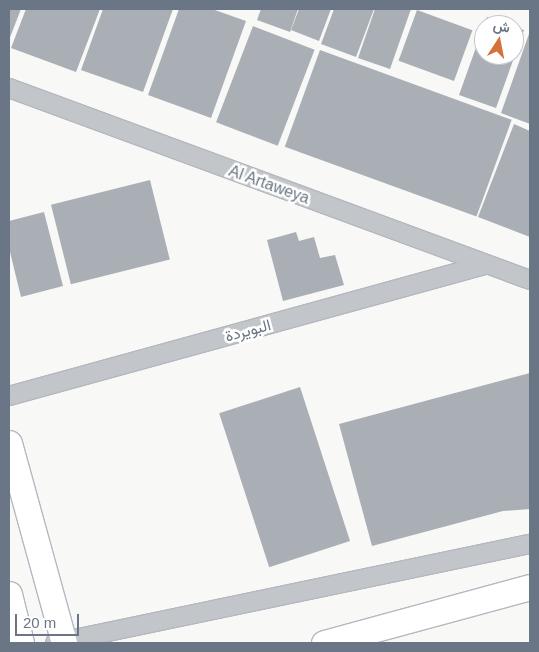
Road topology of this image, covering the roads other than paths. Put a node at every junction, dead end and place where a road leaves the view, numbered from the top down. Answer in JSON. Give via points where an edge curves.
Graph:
{"nodes":[{"id":1,"x":9,"y":88,"type":"edge"},
{"id":2,"x":486,"y":265,"type":"junction"},
{"id":3,"x":530,"y":280,"type":"edge"},
{"id":4,"x":9,"y":396,"type":"edge"},
{"id":5,"x":9,"y":442,"type":"edge"},
{"id":6,"x":530,"y":544,"type":"edge"},
{"id":7,"x":530,"y":587,"type":"edge"},
{"id":8,"x":9,"y":594,"type":"edge"},
{"id":9,"x":61,"y":642,"type":"edge"},
{"id":10,"x":21,"y":643,"type":"edge"},
{"id":11,"x":324,"y":643,"type":"edge"}],
"edges":[{"from":1,"to":2,"type":"street","name":"Al Artaweya"},
{"from":2,"to":3,"type":"street","name":"Al Artaweya"},
{"from":2,"to":4,"type":"street","name":"البويردة"},
{"from":5,"to":9,"type":"street"},
{"from":6,"to":9,"type":"street"},
{"from":7,"to":11,"type":"street"},
{"from":8,"to":10,"type":"street"}]}
